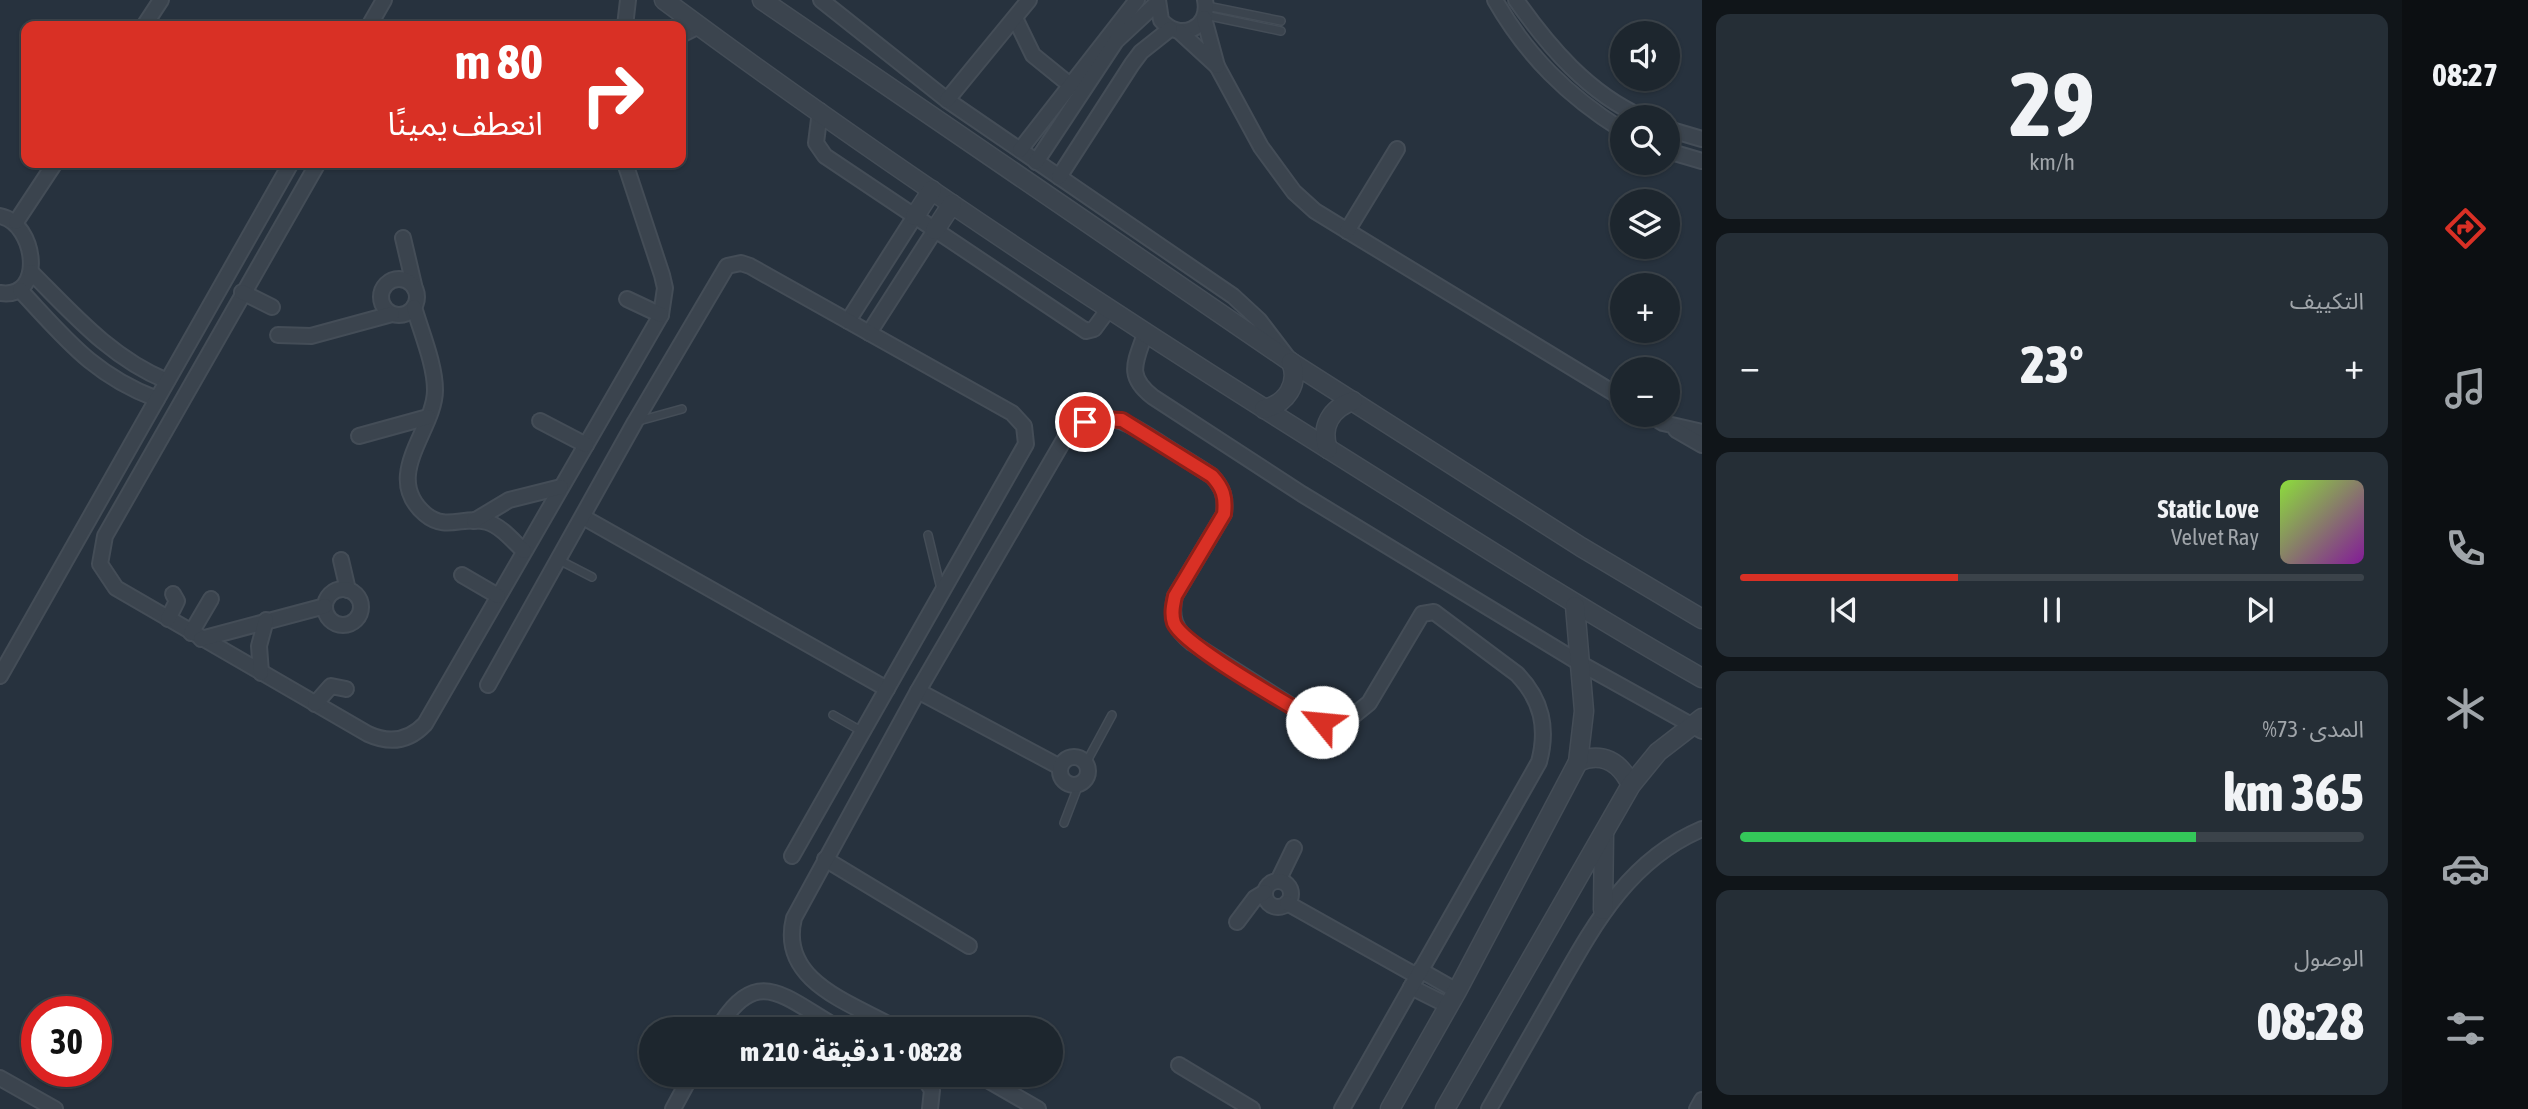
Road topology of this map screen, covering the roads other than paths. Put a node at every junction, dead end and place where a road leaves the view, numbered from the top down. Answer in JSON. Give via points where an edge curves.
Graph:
{"nodes":[{"id":1,"x":161,"y":0,"type":"edge"},
{"id":2,"x":384,"y":0,"type":"edge"},
{"id":3,"x":628,"y":0,"type":"edge"},
{"id":4,"x":664,"y":0,"type":"edge"},
{"id":5,"x":762,"y":0,"type":"edge"},
{"id":6,"x":821,"y":0,"type":"edge"},
{"id":7,"x":1029,"y":0,"type":"edge"},
{"id":8,"x":1137,"y":0,"type":"edge"},
{"id":9,"x":1495,"y":0,"type":"edge"},
{"id":10,"x":1516,"y":0,"type":"edge"},
{"id":11,"x":1158,"y":1,"type":"edge"},
{"id":12,"x":1205,"y":10,"type":"edge"},
{"id":13,"x":1015,"y":18,"type":"junction"},
{"id":14,"x":147,"y":21,"type":"edge"},
{"id":15,"x":372,"y":21,"type":"edge"},
{"id":16,"x":626,"y":21,"type":"edge"},
{"id":17,"x":1281,"y":21,"type":"dead end"},
{"id":18,"x":699,"y":26,"type":"junction"},
{"id":19,"x":1175,"y":30,"type":"junction"},
{"id":20,"x":1282,"y":31,"type":"dead end"},
{"id":21,"x":686,"y":32,"type":"edge"},
{"id":22,"x":1217,"y":66,"type":"junction"},
{"id":23,"x":1070,"y":85,"type":"junction"},
{"id":24,"x":947,"y":100,"type":"junction"},
{"id":25,"x":1622,"y":105,"type":"edge"},
{"id":26,"x":820,"y":111,"type":"junction"},
{"id":27,"x":1610,"y":123,"type":"edge"},
{"id":28,"x":1680,"y":133,"type":"edge"},
{"id":29,"x":1702,"y":139,"type":"edge"},
{"id":30,"x":1048,"y":143,"type":"junction"},
{"id":31,"x":1397,"y":149,"type":"dead end"},
{"id":32,"x":1020,"y":150,"type":"junction"},
{"id":33,"x":1680,"y":155,"type":"edge"},
{"id":34,"x":1070,"y":158,"type":"junction"},
{"id":35,"x":1702,"y":161,"type":"edge"},
{"id":36,"x":1036,"y":162,"type":"junction"},
{"id":37,"x":52,"y":168,"type":"edge"},
{"id":38,"x":288,"y":168,"type":"edge"},
{"id":39,"x":315,"y":168,"type":"edge"},
{"id":40,"x":627,"y":168,"type":"edge"},
{"id":41,"x":1059,"y":177,"type":"junction"},
{"id":42,"x":932,"y":190,"type":"junction"},
{"id":43,"x":952,"y":204,"type":"junction"},
{"id":44,"x":0,"y":216,"type":"edge"},
{"id":45,"x":915,"y":216,"type":"junction"},
{"id":46,"x":16,"y":222,"type":"junction"},
{"id":47,"x":935,"y":230,"type":"junction"},
{"id":48,"x":1347,"y":231,"type":"junction"},
{"id":49,"x":404,"y":238,"type":"dead end"},
{"id":50,"x":31,"y":272,"type":"junction"},
{"id":51,"x":415,"y":289,"type":"junction"},
{"id":52,"x":20,"y":290,"type":"junction"},
{"id":53,"x":242,"y":292,"type":"junction"},
{"id":54,"x":0,"y":293,"type":"edge"},
{"id":55,"x":627,"y":299,"type":"dead end"},
{"id":56,"x":272,"y":307,"type":"dead end"},
{"id":57,"x":414,"y":307,"type":"junction"},
{"id":58,"x":1108,"y":310,"type":"junction"},
{"id":59,"x":392,"y":314,"type":"junction"},
{"id":60,"x":661,"y":315,"type":"junction"},
{"id":61,"x":848,"y":321,"type":"junction"},
{"id":62,"x":869,"y":333,"type":"junction"},
{"id":63,"x":1145,"y":334,"type":"junction"},
{"id":64,"x":278,"y":335,"type":"dead end"},
{"id":65,"x":1291,"y":362,"type":"junction"},
{"id":66,"x":167,"y":381,"type":"junction"},
{"id":67,"x":1610,"y":391,"type":"edge"},
{"id":68,"x":157,"y":399,"type":"junction"},
{"id":69,"x":1353,"y":401,"type":"junction"},
{"id":70,"x":682,"y":409,"type":"dead end"},
{"id":71,"x":1265,"y":409,"type":"junction"},
{"id":72,"x":428,"y":418,"type":"junction"},
{"id":73,"x":540,"y":421,"type":"dead end"},
{"id":74,"x":635,"y":422,"type":"junction"},
{"id":75,"x":1670,"y":427,"type":"edge"},
{"id":76,"x":1680,"y":427,"type":"edge"},
{"id":77,"x":1702,"y":432,"type":"edge"},
{"id":78,"x":359,"y":436,"type":"dead end"},
{"id":79,"x":586,"y":445,"type":"junction"},
{"id":80,"x":1702,"y":445,"type":"edge"},
{"id":81,"x":1328,"y":449,"type":"junction"},
{"id":82,"x":561,"y":487,"type":"junction"},
{"id":83,"x":583,"y":517,"type":"junction"},
{"id":84,"x":474,"y":521,"type":"junction"},
{"id":85,"x":928,"y":535,"type":"dead end"},
{"id":86,"x":524,"y":551,"type":"junction"},
{"id":87,"x":341,"y":560,"type":"dead end"},
{"id":88,"x":559,"y":560,"type":"junction"},
{"id":89,"x":461,"y":575,"type":"dead end"},
{"id":90,"x":592,"y":577,"type":"dead end"},
{"id":91,"x":348,"y":590,"type":"junction"},
{"id":92,"x":942,"y":593,"type":"junction"},
{"id":93,"x":173,"y":594,"type":"dead end"},
{"id":94,"x":498,"y":596,"type":"junction"},
{"id":95,"x":211,"y":599,"type":"dead end"},
{"id":96,"x":325,"y":606,"type":"junction"},
{"id":97,"x":1575,"y":606,"type":"junction"},
{"id":98,"x":168,"y":619,"type":"junction"},
{"id":99,"x":266,"y":620,"type":"junction"},
{"id":100,"x":1702,"y":620,"type":"edge"},
{"id":101,"x":196,"y":636,"type":"junction"},
{"id":102,"x":1578,"y":662,"type":"junction"},
{"id":103,"x":261,"y":673,"type":"junction"},
{"id":104,"x":0,"y":676,"type":"edge"},
{"id":105,"x":1702,"y":678,"type":"edge"},
{"id":106,"x":488,"y":685,"type":"dead end"},
{"id":107,"x":346,"y":689,"type":"dead end"},
{"id":108,"x":887,"y":689,"type":"junction"},
{"id":109,"x":918,"y":691,"type":"junction"},
{"id":110,"x":315,"y":704,"type":"junction"},
{"id":111,"x":833,"y":715,"type":"dead end"},
{"id":112,"x":1112,"y":715,"type":"dead end"},
{"id":113,"x":1698,"y":725,"type":"edge"},
{"id":114,"x":863,"y":733,"type":"junction"},
{"id":115,"x":1577,"y":762,"type":"junction"},
{"id":116,"x":1086,"y":763,"type":"junction"},
{"id":117,"x":1060,"y":767,"type":"junction"},
{"id":118,"x":1079,"y":785,"type":"junction"},
{"id":119,"x":1631,"y":785,"type":"junction"},
{"id":120,"x":1065,"y":823,"type":"dead end"},
{"id":121,"x":1604,"y":829,"type":"junction"},
{"id":122,"x":1702,"y":829,"type":"edge"},
{"id":123,"x":1294,"y":848,"type":"dead end"},
{"id":124,"x":792,"y":856,"type":"dead end"},
{"id":125,"x":825,"y":859,"type":"junction"},
{"id":126,"x":1278,"y":881,"type":"junction"},
{"id":127,"x":1265,"y":892,"type":"junction"},
{"id":128,"x":1287,"y":904,"type":"junction"},
{"id":129,"x":1603,"y":910,"type":"junction"},
{"id":130,"x":1237,"y":922,"type":"dead end"},
{"id":131,"x":969,"y":946,"type":"dead end"},
{"id":132,"x":1416,"y":978,"type":"junction"},
{"id":133,"x":1453,"y":998,"type":"junction"},
{"id":134,"x":726,"y":1017,"type":"edge"},
{"id":135,"x":818,"y":1017,"type":"edge"},
{"id":136,"x":876,"y":1017,"type":"edge"},
{"id":137,"x":1179,"y":1065,"type":"dead end"},
{"id":138,"x":0,"y":1078,"type":"edge"},
{"id":139,"x":685,"y":1087,"type":"edge"},
{"id":140,"x":930,"y":1087,"type":"edge"},
{"id":141,"x":1000,"y":1087,"type":"edge"},
{"id":142,"x":1702,"y":1100,"type":"edge"},
{"id":143,"x":55,"y":1109,"type":"edge"},
{"id":144,"x":673,"y":1109,"type":"edge"},
{"id":145,"x":930,"y":1109,"type":"edge"},
{"id":146,"x":1038,"y":1109,"type":"edge"},
{"id":147,"x":1252,"y":1109,"type":"edge"},
{"id":148,"x":1342,"y":1109,"type":"edge"},
{"id":149,"x":1390,"y":1109,"type":"edge"},
{"id":150,"x":1446,"y":1109,"type":"edge"},
{"id":151,"x":1489,"y":1109,"type":"edge"},
{"id":152,"x":1697,"y":1109,"type":"edge"}],
"edges":[{"from":1,"to":14,"type":"street"},
{"from":2,"to":15,"type":"street"},
{"from":3,"to":16,"type":"street"},
{"from":4,"to":18,"type":"street"},
{"from":5,"to":65,"type":"street"},
{"from":6,"to":24,"type":"street"},
{"from":7,"to":13,"type":"street"},
{"from":8,"to":23,"type":"street"},
{"from":9,"to":27,"type":"street","via":[[1524,45],[1557,83]]},
{"from":10,"to":25,"type":"street","via":[[1565,62]]},
{"from":11,"to":19,"type":"street","via":[[1161,20]]},
{"from":11,"to":30,"type":"street","via":[[1116,41]]},
{"from":12,"to":17,"type":"lane"},
{"from":12,"to":19,"type":"street","via":[[1191,30]]},
{"from":12,"to":20,"type":"lane"},
{"from":12,"to":22,"type":"street"},
{"from":13,"to":23,"type":"street","via":[[1033,55]]},
{"from":13,"to":24,"type":"street"},
{"from":18,"to":21,"type":"street"},
{"from":18,"to":26,"type":"street"},
{"from":19,"to":22,"type":"street"},
{"from":19,"to":34,"type":"street","via":[[1141,52]]},
{"from":22,"to":48,"type":"street","via":[[1276,171],[1315,211]]},
{"from":23,"to":32,"type":"street"},
{"from":24,"to":32,"type":"street"},
{"from":26,"to":42,"type":"street"},
{"from":26,"to":45,"type":"street","via":[[816,143],[825,156]]},
{"from":28,"to":29,"type":"street"},
{"from":30,"to":34,"type":"street"},
{"from":30,"to":36,"type":"street"},
{"from":31,"to":48,"type":"street"},
{"from":32,"to":36,"type":"street"},
{"from":33,"to":35,"type":"street"},
{"from":34,"to":41,"type":"street"},
{"from":36,"to":41,"type":"street"},
{"from":37,"to":46,"type":"street"},
{"from":38,"to":66,"type":"street"},
{"from":39,"to":53,"type":"street"},
{"from":40,"to":60,"type":"street","via":[[662,275]]},
{"from":41,"to":65,"type":"street","via":[[1233,296],[1271,333]]},
{"from":42,"to":43,"type":"street"},
{"from":42,"to":45,"type":"street"},
{"from":43,"to":47,"type":"street"},
{"from":43,"to":58,"type":"street"},
{"from":44,"to":46,"type":"street"},
{"from":45,"to":47,"type":"street"},
{"from":45,"to":61,"type":"street"},
{"from":46,"to":50,"type":"street","via":[[29,248]]},
{"from":47,"to":58,"type":"street","via":[[1086,331],[1094,329]]},
{"from":47,"to":62,"type":"street"},
{"from":48,"to":67,"type":"street"},
{"from":49,"to":51,"type":"street"},
{"from":50,"to":52,"type":"street"},
{"from":50,"to":66,"type":"street","via":[[104,345]]},
{"from":51,"to":57,"type":"street"},
{"from":51,"to":59,"type":"street","via":[[400,279],[384,287],[383,306]]},
{"from":52,"to":54,"type":"street"},
{"from":52,"to":68,"type":"street","via":[[86,360],[125,386]]},
{"from":53,"to":56,"type":"street"},
{"from":53,"to":98,"type":"street","via":[[101,545],[100,564],[108,581]]},
{"from":55,"to":60,"type":"street"},
{"from":57,"to":59,"type":"street","via":[[404,314]]},
{"from":57,"to":72,"type":"street","via":[[435,384]]},
{"from":58,"to":63,"type":"street"},
{"from":59,"to":64,"type":"street","via":[[311,336]]},
{"from":60,"to":79,"type":"street"},
{"from":61,"to":62,"type":"street"},
{"from":61,"to":74,"type":"street","via":[[750,266],[727,266]]},
{"from":62,"to":92,"type":"street","via":[[1012,413],[1024,426],[1026,444]]},
{"from":63,"to":71,"type":"street"},
{"from":63,"to":102,"type":"street","via":[[1134,377],[1153,397]]},
{"from":65,"to":69,"type":"street"},
{"from":65,"to":71,"type":"street","via":[[1290,392],[1279,404]]},
{"from":66,"to":68,"type":"street"},
{"from":68,"to":104,"type":"street"},
{"from":69,"to":81,"type":"street","via":[[1339,407],[1329,419]]},
{"from":69,"to":100,"type":"street"},
{"from":70,"to":74,"type":"lane"},
{"from":71,"to":81,"type":"street"},
{"from":72,"to":78,"type":"street"},
{"from":72,"to":84,"type":"street","via":[[408,471],[415,502],[435,521]]},
{"from":73,"to":79,"type":"street"},
{"from":74,"to":83,"type":"street"},
{"from":75,"to":80,"type":"street"},
{"from":76,"to":77,"type":"street"},
{"from":79,"to":82,"type":"street"},
{"from":81,"to":97,"type":"street"},
{"from":82,"to":84,"type":"street","via":[[509,500]]},
{"from":82,"to":86,"type":"street"},
{"from":83,"to":88,"type":"street"},
{"from":83,"to":108,"type":"street"},
{"from":84,"to":86,"type":"street","via":[[494,524]]},
{"from":85,"to":92,"type":"lane"},
{"from":86,"to":94,"type":"street"},
{"from":87,"to":91,"type":"street"},
{"from":88,"to":90,"type":"lane"},
{"from":88,"to":106,"type":"street"},
{"from":89,"to":94,"type":"street"},
{"from":91,"to":96,"type":"street","via":[[335,590]]},
{"from":91,"to":96,"type":"street","via":[[360,603],[355,620],[338,624],[328,617]]},
{"from":92,"to":108,"type":"street"},
{"from":93,"to":98,"type":"street","via":[[177,601]]},
{"from":94,"to":110,"type":"street","via":[[418,731],[399,740],[378,738]]},
{"from":95,"to":101,"type":"street"},
{"from":96,"to":99,"type":"street"},
{"from":97,"to":102,"type":"street"},
{"from":97,"to":105,"type":"street"},
{"from":98,"to":101,"type":"street"},
{"from":99,"to":101,"type":"street"},
{"from":99,"to":103,"type":"street","via":[[260,646]]},
{"from":101,"to":103,"type":"street"},
{"from":102,"to":113,"type":"street"},
{"from":102,"to":115,"type":"street","via":[[1584,711]]},
{"from":103,"to":110,"type":"street"},
{"from":107,"to":110,"type":"street","via":[[331,686]]},
{"from":108,"to":114,"type":"street"},
{"from":109,"to":117,"type":"street"},
{"from":109,"to":125,"type":"street"},
{"from":109,"to":132,"type":"street","via":[[1065,438],[1085,422],[1122,420],[1212,476],[1221,487],[1224,514],[1175,596],[1172,609],[1174,623],[1192,643],[1309,717],[1335,723],[1348,720],[1369,704],[1422,614],[1434,612],[1517,674],[1536,699],[1544,730],[1539,762]]},
{"from":111,"to":114,"type":"lane"},
{"from":112,"to":116,"type":"lane"},
{"from":113,"to":119,"type":"street","via":[[1658,752]]},
{"from":114,"to":124,"type":"street"},
{"from":115,"to":119,"type":"street","via":[[1588,757],[1610,759]]},
{"from":115,"to":133,"type":"street"},
{"from":116,"to":117,"type":"street","via":[[1075,757]]},
{"from":116,"to":118,"type":"street","via":[[1088,775]]},
{"from":117,"to":118,"type":"street","via":[[1062,779]]},
{"from":118,"to":120,"type":"lane"},
{"from":119,"to":121,"type":"street"},
{"from":121,"to":129,"type":"street"},
{"from":121,"to":150,"type":"street"},
{"from":122,"to":129,"type":"street","via":[[1645,864]]},
{"from":123,"to":126,"type":"street"},
{"from":125,"to":131,"type":"street"},
{"from":125,"to":136,"type":"street","via":[[794,918],[790,944],[794,957],[809,979]]},
{"from":126,"to":127,"type":"street"},
{"from":126,"to":128,"type":"street","via":[[1291,892]]},
{"from":127,"to":128,"type":"street","via":[[1269,904]]},
{"from":127,"to":130,"type":"street"},
{"from":128,"to":132,"type":"street"},
{"from":129,"to":151,"type":"street"},
{"from":132,"to":133,"type":"street"},
{"from":132,"to":148,"type":"street"},
{"from":133,"to":149,"type":"street"},
{"from":134,"to":135,"type":"street","via":[[737,1000],[760,990],[773,992]]},
{"from":137,"to":147,"type":"street"},
{"from":138,"to":143,"type":"street"},
{"from":139,"to":144,"type":"street"},
{"from":140,"to":145,"type":"street"},
{"from":141,"to":146,"type":"street"},
{"from":142,"to":152,"type":"street"}]}
